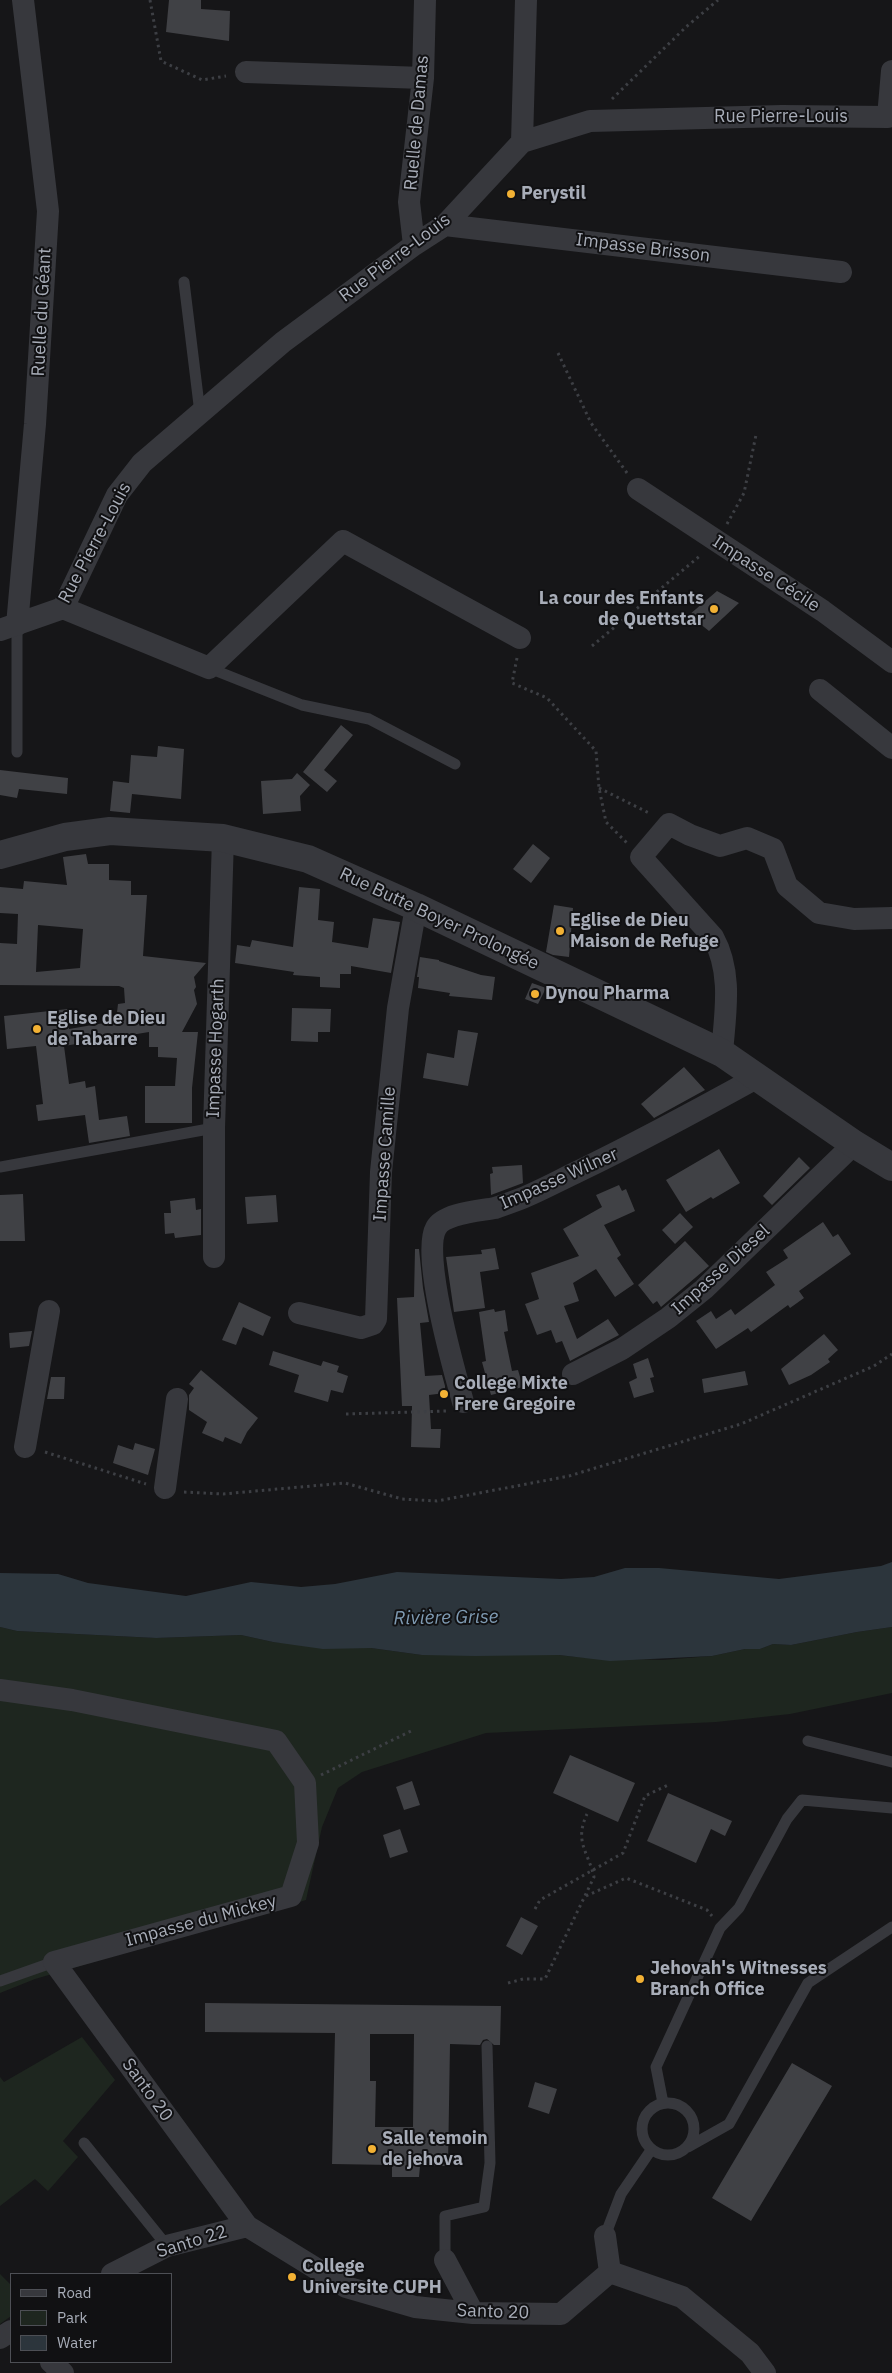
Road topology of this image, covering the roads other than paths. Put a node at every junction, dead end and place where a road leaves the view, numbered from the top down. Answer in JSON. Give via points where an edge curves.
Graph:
{"nodes":[{"id":1,"x":23,"y":0,"type":"edge"},
{"id":2,"x":425,"y":0,"type":"edge"},
{"id":3,"x":526,"y":0,"type":"edge"},
{"id":4,"x":892,"y":71,"type":"edge"},
{"id":5,"x":246,"y":72,"type":"road end"},
{"id":6,"x":423,"y":78,"type":"junction"},
{"id":7,"x":522,"y":142,"type":"junction"},
{"id":8,"x":445,"y":225,"type":"junction"},
{"id":9,"x":414,"y":245,"type":"junction"},
{"id":10,"x":841,"y":272,"type":"dead end"},
{"id":11,"x":184,"y":282,"type":"dead end"},
{"id":12,"x":200,"y":413,"type":"junction"},
{"id":13,"x":638,"y":489,"type":"road end"},
{"id":14,"x":62,"y":608,"type":"junction"},
{"id":15,"x":8,"y":628,"type":"edge"},
{"id":16,"x":520,"y":638,"type":"road end"},
{"id":17,"x":892,"y":662,"type":"edge"},
{"id":18,"x":209,"y":668,"type":"junction"},
{"id":19,"x":820,"y":690,"type":"dead end"},
{"id":20,"x":892,"y":748,"type":"edge"},
{"id":21,"x":17,"y":752,"type":"dead end"},
{"id":22,"x":455,"y":764,"type":"dead end"},
{"id":23,"x":223,"y":838,"type":"junction"},
{"id":24,"x":0,"y":855,"type":"edge"},
{"id":25,"x":416,"y":907,"type":"junction"},
{"id":26,"x":892,"y":918,"type":"edge"},
{"id":27,"x":722,"y":1053,"type":"junction"},
{"id":28,"x":756,"y":1078,"type":"junction"},
{"id":29,"x":214,"y":1128,"type":"junction"},
{"id":30,"x":854,"y":1144,"type":"junction"},
{"id":31,"x":0,"y":1167,"type":"edge"},
{"id":32,"x":892,"y":1167,"type":"edge"},
{"id":33,"x":214,"y":1257,"type":"dead end"},
{"id":34,"x":49,"y":1311,"type":"dead end"},
{"id":35,"x":299,"y":1313,"type":"dead end"},
{"id":36,"x":573,"y":1374,"type":"dead end"},
{"id":37,"x":177,"y":1400,"type":"dead end"},
{"id":38,"x":463,"y":1402,"type":"road end"},
{"id":39,"x":25,"y":1448,"type":"road end"},
{"id":40,"x":165,"y":1488,"type":"road end"},
{"id":41,"x":0,"y":1690,"type":"edge"},
{"id":42,"x":808,"y":1742,"type":"dead end"},
{"id":43,"x":892,"y":1762,"type":"edge"},
{"id":44,"x":892,"y":1808,"type":"edge"},
{"id":45,"x":892,"y":1927,"type":"edge"},
{"id":46,"x":54,"y":1962,"type":"junction"},
{"id":47,"x":0,"y":1982,"type":"edge"},
{"id":48,"x":487,"y":2046,"type":"dead end"},
{"id":49,"x":663,"y":2103,"type":"junction"},
{"id":50,"x":84,"y":2143,"type":"dead end"},
{"id":51,"x":688,"y":2147,"type":"junction"},
{"id":52,"x":651,"y":2150,"type":"junction"},
{"id":53,"x":247,"y":2226,"type":"junction"},
{"id":54,"x":605,"y":2236,"type":"joint"},
{"id":55,"x":167,"y":2246,"type":"junction"},
{"id":56,"x":445,"y":2260,"type":"joint"},
{"id":57,"x":610,"y":2272,"type":"junction"},
{"id":58,"x":114,"y":2273,"type":"edge"},
{"id":59,"x":473,"y":2313,"type":"junction"},
{"id":60,"x":52,"y":2363,"type":"edge"},
{"id":61,"x":63,"y":2373,"type":"edge"},
{"id":62,"x":765,"y":2373,"type":"edge"}],
"edges":[{"from":1,"to":15,"type":"street","name":"Ruelle du Géant","via":[[48,211],[36,414]]},
{"from":2,"to":6,"type":"street","name":"Ruelle de Damas"},
{"from":3,"to":7,"type":"street"},
{"from":4,"to":7,"type":"street","name":"Rue Pierre-Louis","via":[[888,117],[590,121]]},
{"from":5,"to":6,"type":"street"},
{"from":6,"to":9,"type":"street","name":"Ruelle de Damas","via":[[409,202]]},
{"from":7,"to":8,"type":"street","name":"Rue Pierre-Louis"},
{"from":8,"to":9,"type":"street","name":"Rue Pierre-Louis"},
{"from":8,"to":10,"type":"street","name":"Impasse Brisson"},
{"from":9,"to":12,"type":"street","name":"Rue Pierre-Louis","via":[[283,342]]},
{"from":11,"to":12,"type":"lane"},
{"from":12,"to":14,"type":"street","name":"Rue Pierre-Louis","via":[[142,463],[117,495]]},
{"from":13,"to":17,"type":"street","name":"Impasse Cécile","via":[[823,611]]},
{"from":14,"to":15,"type":"street","name":"Rue Pierre-Louis"},
{"from":14,"to":18,"type":"street"},
{"from":15,"to":21,"type":"lane"},
{"from":16,"to":18,"type":"street","via":[[343,541]]},
{"from":18,"to":22,"type":"lane","via":[[302,705],[369,719]]},
{"from":19,"to":20,"type":"street"},
{"from":23,"to":24,"type":"street","name":"Rue Butte Boyer Prolongée","via":[[110,831],[65,837]]},
{"from":23,"to":25,"type":"street","name":"Rue Butte Boyer Prolongée","via":[[308,859]]},
{"from":23,"to":29,"type":"street","name":"Impasse Hogarth"},
{"from":25,"to":27,"type":"street","name":"Rue Butte Boyer Prolongée"},
{"from":25,"to":35,"type":"street","name":"Impasse Camille","via":[[398,1008],[380,1172],[376,1319],[373,1324],[361,1328]]},
{"from":26,"to":27,"type":"street","via":[[854,919],[819,913],[787,886],[773,849],[747,838],[720,846],[669,824],[641,857],[713,937],[720,949],[727,999]]},
{"from":27,"to":28,"type":"street","name":"Rue Butte Boyer Prolongée"},
{"from":28,"to":30,"type":"street","name":"Rue Butte Boyer Prolongée"},
{"from":28,"to":38,"type":"street","name":"Impasse Wilner","via":[[643,1140],[524,1197],[440,1222],[432,1240],[435,1284]]},
{"from":29,"to":31,"type":"lane"},
{"from":29,"to":33,"type":"street","name":"Impasse Hogarth"},
{"from":30,"to":32,"type":"street","name":"Rue Butte Boyer Prolongée"},
{"from":30,"to":36,"type":"street","name":"Impasse Diesel","via":[[704,1289],[622,1349]]},
{"from":34,"to":39,"type":"street"},
{"from":37,"to":40,"type":"street"},
{"from":41,"to":46,"type":"street","name":"Impasse du Mickey","via":[[72,1700],[276,1741],[305,1783],[308,1843],[290,1896]]},
{"from":42,"to":43,"type":"lane"},
{"from":44,"to":49,"type":"lane","via":[[802,1800],[787,1819],[740,1908],[720,1928],[656,2067]]},
{"from":45,"to":51,"type":"lane","via":[[808,1983],[729,2124]]},
{"from":46,"to":47,"type":"lane","name":"Impasse du Mickey"},
{"from":46,"to":53,"type":"street","name":"Santo 20"},
{"from":48,"to":56,"type":"lane","via":[[490,2163],[484,2207],[444,2216]]},
{"from":49,"to":51,"type":"lane","via":[[681,2106],[688,2112],[695,2128],[694,2138]]},
{"from":49,"to":52,"type":"lane","via":[[645,2117],[642,2128]]},
{"from":50,"to":55,"type":"lane"},
{"from":51,"to":52,"type":"lane","via":[[681,2153],[666,2156]]},
{"from":52,"to":54,"type":"lane","via":[[621,2194]]},
{"from":53,"to":55,"type":"street","name":"Santo 22"},
{"from":53,"to":59,"type":"street","name":"Santo 20","via":[[346,2287],[414,2307]]},
{"from":54,"to":57,"type":"street"},
{"from":55,"to":58,"type":"street","name":"Santo 22"},
{"from":56,"to":59,"type":"street"},
{"from":57,"to":59,"type":"street","name":"Santo 20","via":[[561,2314]]},
{"from":57,"to":62,"type":"street","via":[[682,2297],[750,2353]]},
{"from":60,"to":61,"type":"street"}]}
